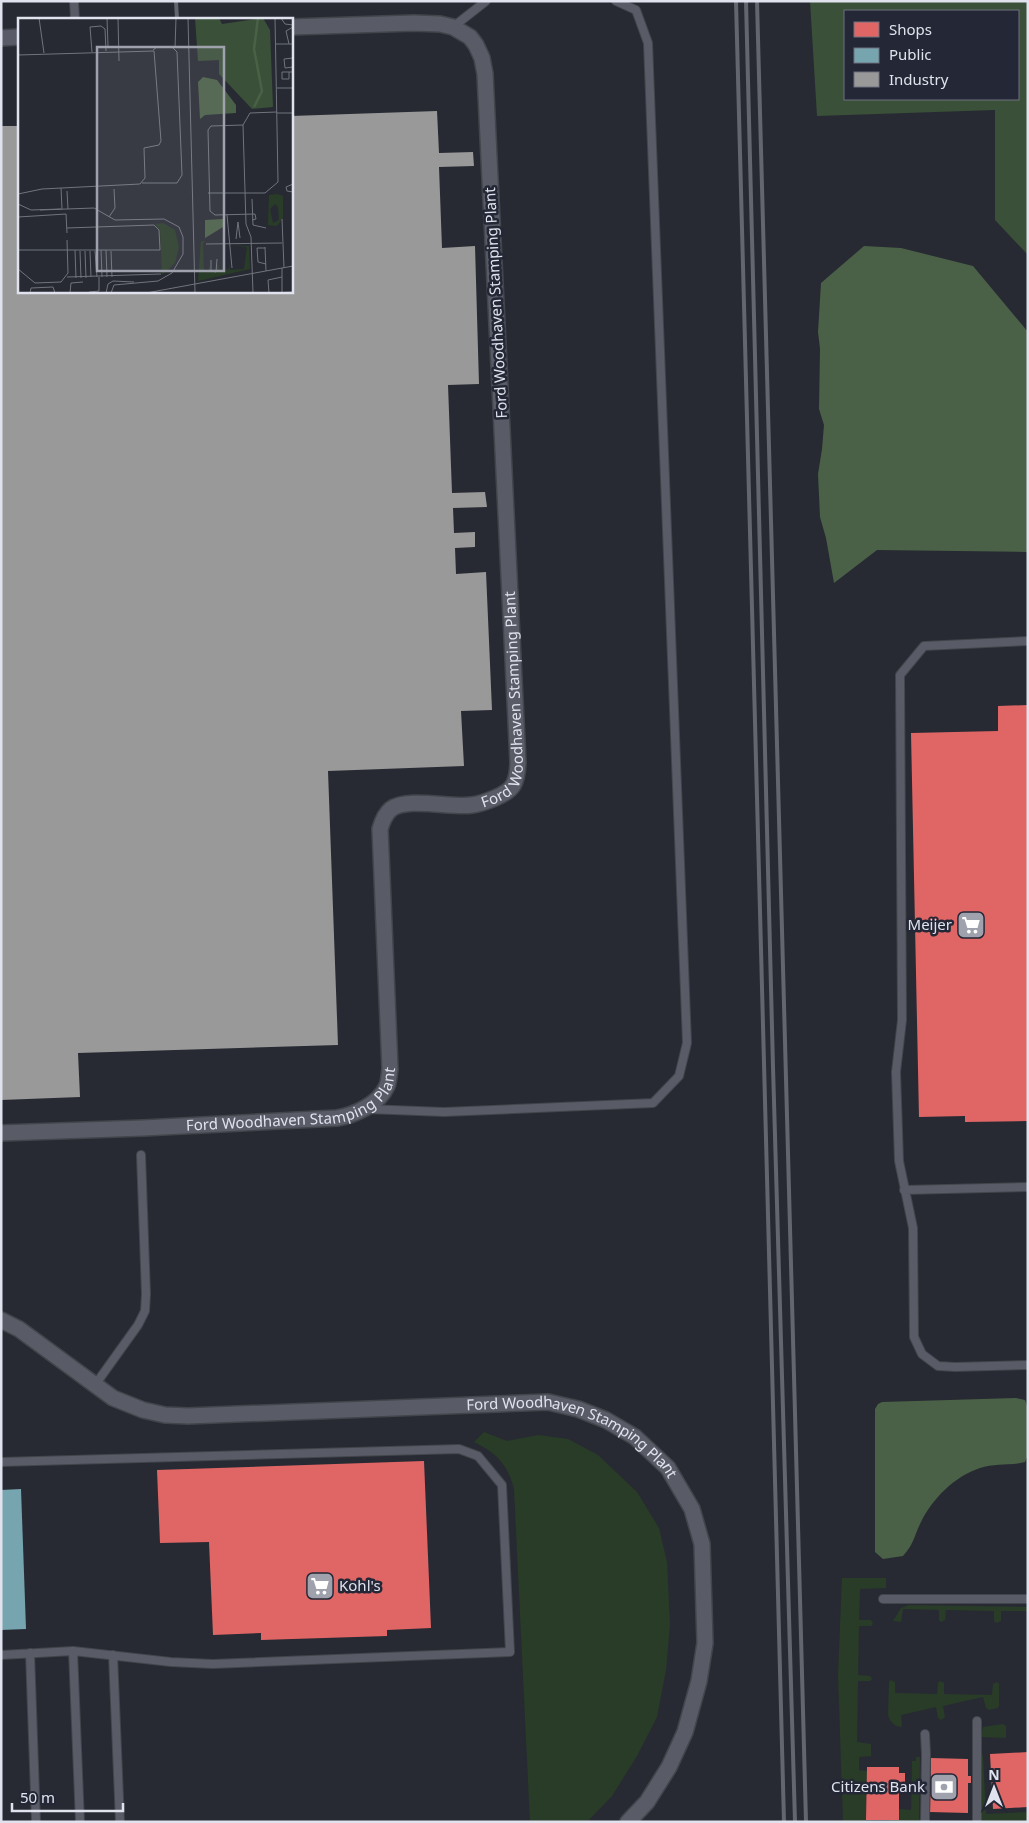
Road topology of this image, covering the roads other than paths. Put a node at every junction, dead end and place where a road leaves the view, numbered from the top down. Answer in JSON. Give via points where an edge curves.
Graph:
{"nodes":[{"id":1,"x":74,"y":1,"type":"edge"},
{"id":2,"x":486,"y":1,"type":"edge"},
{"id":3,"x":616,"y":1,"type":"edge"},
{"id":4,"x":636,"y":5,"type":"edge"},
{"id":5,"x":75,"y":18,"type":"edge"},
{"id":6,"x":292,"y":27,"type":"edge"},
{"id":7,"x":453,"y":27,"type":"junction"},
{"id":8,"x":18,"y":37,"type":"edge"},
{"id":9,"x":1,"y":38,"type":"edge"},
{"id":10,"x":1028,"y":641,"type":"edge"},
{"id":11,"x":363,"y":1109,"type":"junction"},
{"id":12,"x":1,"y":1134,"type":"edge"},
{"id":13,"x":141,"y":1155,"type":"dead end"},
{"id":14,"x":1028,"y":1186,"type":"edge"},
{"id":15,"x":904,"y":1190,"type":"junction"},
{"id":16,"x":1,"y":1320,"type":"edge"},
{"id":17,"x":1028,"y":1365,"type":"edge"},
{"id":18,"x":95,"y":1385,"type":"junction"},
{"id":19,"x":1,"y":1462,"type":"edge"},
{"id":20,"x":883,"y":1598,"type":"dead end"},
{"id":21,"x":1028,"y":1599,"type":"edge"},
{"id":22,"x":73,"y":1651,"type":"junction"},
{"id":23,"x":30,"y":1653,"type":"junction"},
{"id":24,"x":1,"y":1655,"type":"edge"},
{"id":25,"x":113,"y":1655,"type":"junction"},
{"id":26,"x":977,"y":1721,"type":"dead end"},
{"id":27,"x":925,"y":1734,"type":"dead end"},
{"id":28,"x":36,"y":1822,"type":"edge"},
{"id":29,"x":80,"y":1822,"type":"edge"},
{"id":30,"x":120,"y":1822,"type":"edge"},
{"id":31,"x":628,"y":1822,"type":"edge"},
{"id":32,"x":925,"y":1822,"type":"edge"},
{"id":33,"x":977,"y":1822,"type":"edge"}],
"edges":[{"from":1,"to":5,"type":"lane"},
{"from":2,"to":7,"type":"lane"},
{"from":3,"to":4,"type":"lane"},
{"from":4,"to":11,"type":"lane","via":[[648,43],[687,1043],[679,1076],[653,1103],[444,1112]]},
{"from":6,"to":7,"type":"street","name":"Ford Woodhaven Stamping Plant","via":[[414,23]]},
{"from":7,"to":11,"type":"street","name":"Ford Woodhaven Stamping Plant","via":[[470,37],[476,45],[485,74],[517,777],[513,787],[489,801],[471,805],[408,804],[392,808],[383,820],[380,829],[390,1069],[388,1085],[383,1093]]},
{"from":8,"to":9,"type":"street"},
{"from":10,"to":15,"type":"lane","via":[[924,646],[900,675],[902,1020],[896,1072],[899,1161]]},
{"from":11,"to":12,"type":"street","name":"Ford Woodhaven Stamping Plant","via":[[351,1116],[337,1118]]},
{"from":13,"to":18,"type":"lane","via":[[145,1311]]},
{"from":14,"to":15,"type":"lane"},
{"from":15,"to":17,"type":"lane","via":[[913,1228],[914,1337],[922,1354],[938,1366],[955,1368]]},
{"from":16,"to":18,"type":"street","name":"Ford Woodhaven Stamping Plant"},
{"from":18,"to":31,"type":"street","name":"Ford Woodhaven Stamping Plant","via":[[113,1398],[143,1410],[188,1416],[548,1402],[606,1420],[635,1437],[668,1468],[692,1509],[702,1544],[705,1642],[699,1681],[685,1732],[669,1767],[647,1802]]},
{"from":19,"to":25,"type":"lane","via":[[459,1449],[478,1456],[502,1485],[510,1652],[213,1664]]},
{"from":20,"to":21,"type":"lane"},
{"from":22,"to":23,"type":"lane"},
{"from":22,"to":25,"type":"lane"},
{"from":22,"to":29,"type":"lane"},
{"from":23,"to":24,"type":"lane"},
{"from":23,"to":28,"type":"lane"},
{"from":25,"to":30,"type":"lane"},
{"from":26,"to":33,"type":"lane"},
{"from":27,"to":32,"type":"lane"}]}
